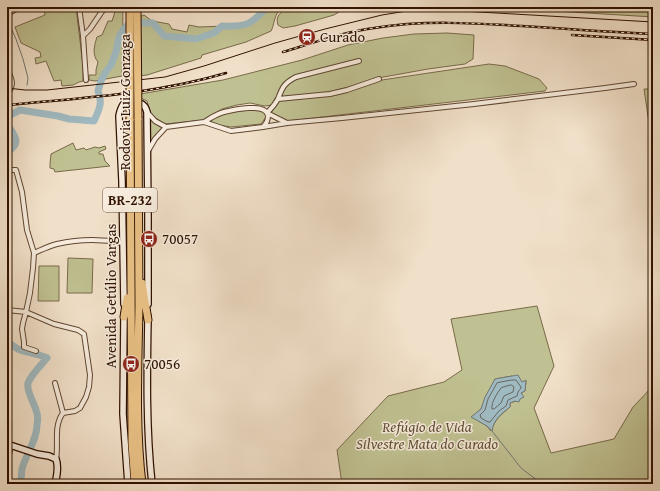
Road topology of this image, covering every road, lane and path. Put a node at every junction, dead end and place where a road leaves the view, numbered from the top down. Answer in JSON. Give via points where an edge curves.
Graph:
{"nodes":[{"id":1,"x":20,"y":7,"type":"edge"},
{"id":2,"x":79,"y":7,"type":"edge"},
{"id":3,"x":105,"y":7,"type":"edge"},
{"id":4,"x":130,"y":7,"type":"edge"},
{"id":5,"x":138,"y":7,"type":"edge"},
{"id":6,"x":7,"y":14,"type":"edge"},
{"id":7,"x":84,"y":36,"type":"junction"},
{"id":8,"x":359,"y":61,"type":"dead end"},
{"id":9,"x":7,"y":69,"type":"edge"},
{"id":10,"x":86,"y":80,"type":"dead end"},
{"id":11,"x":379,"y":80,"type":"dead end"},
{"id":12,"x":634,"y":84,"type":"dead end"},
{"id":13,"x":7,"y":94,"type":"edge"},
{"id":14,"x":278,"y":99,"type":"junction"},
{"id":15,"x":147,"y":112,"type":"junction"},
{"id":16,"x":267,"y":112,"type":"junction"},
{"id":17,"x":134,"y":118,"type":"junction"},
{"id":18,"x":204,"y":122,"type":"junction"},
{"id":19,"x":287,"y":123,"type":"junction"},
{"id":20,"x":166,"y":127,"type":"junction"},
{"id":21,"x":263,"y":127,"type":"junction"},
{"id":22,"x":148,"y":151,"type":"junction"},
{"id":23,"x":7,"y":170,"type":"edge"},
{"id":24,"x":123,"y":243,"type":"junction"},
{"id":25,"x":34,"y":253,"type":"junction"},
{"id":26,"x":139,"y":259,"type":"junction"},
{"id":27,"x":130,"y":282,"type":"junction"},
{"id":28,"x":7,"y":310,"type":"edge"},
{"id":29,"x":26,"y":312,"type":"junction"},
{"id":30,"x":124,"y":317,"type":"junction"},
{"id":31,"x":148,"y":320,"type":"junction"},
{"id":32,"x":36,"y":351,"type":"dead end"},
{"id":33,"x":55,"y":383,"type":"dead end"},
{"id":34,"x":63,"y":414,"type":"junction"},
{"id":35,"x":9,"y":444,"type":"edge"},
{"id":36,"x":56,"y":459,"type":"junction"},
{"id":37,"x":7,"y":465,"type":"edge"},
{"id":38,"x":55,"y":484,"type":"edge"},
{"id":39,"x":128,"y":484,"type":"edge"},
{"id":40,"x":135,"y":484,"type":"edge"},
{"id":41,"x":142,"y":484,"type":"edge"},
{"id":42,"x":152,"y":484,"type":"edge"}],
"edges":[{"from":1,"to":6,"type":"street"},
{"from":2,"to":7,"type":"street"},
{"from":3,"to":7,"type":"street"},
{"from":4,"to":17,"type":"highway","name":"Rodovia Luiz Gonzaga","number":"BR-232","bridge":true},
{"from":5,"to":17,"type":"highway","name":"Rodovia Luiz Gonzaga","number":"BR-232","bridge":true},
{"from":7,"to":10,"type":"street"},
{"from":8,"to":14,"type":"street","via":[[289,80]]},
{"from":9,"to":13,"type":"street","via":[[12,80]]},
{"from":11,"to":14,"type":"street","via":[[330,94]]},
{"from":12,"to":19,"type":"street","via":[[474,104]]},
{"from":14,"to":16,"type":"street"},
{"from":15,"to":20,"type":"street","via":[[155,121]]},
{"from":15,"to":22,"type":"street"},
{"from":15,"to":24,"type":"street","name":"Avenida Getúlio Vargas","via":[[143,104],[136,102],[125,102],[120,110]]},
{"from":16,"to":18,"type":"street","via":[[256,108],[224,112]]},
{"from":16,"to":19,"type":"street"},
{"from":16,"to":21,"type":"street","via":[[268,119]]},
{"from":17,"to":26,"type":"highway","name":"Rodovia Luiz Gonzaga","number":"BR-232"},
{"from":17,"to":27,"type":"highway","name":"Rodovia Luiz Gonzaga","number":"BR-232"},
{"from":18,"to":20,"type":"street"},
{"from":18,"to":21,"type":"street","via":[[231,131]]},
{"from":19,"to":21,"type":"street"},
{"from":20,"to":22,"type":"street","via":[[154,139]]},
{"from":22,"to":31,"type":"street"},
{"from":23,"to":25,"type":"street","via":[[16,170]]},
{"from":24,"to":25,"type":"street","via":[[94,240],[70,242]]},
{"from":24,"to":30,"type":"street","name":"Avenida Getúlio Vargas"},
{"from":25,"to":29,"type":"street"},
{"from":26,"to":31,"type":"highway"},
{"from":26,"to":41,"type":"highway","name":"Rodovia Luiz Gonzaga","number":"BR-232","via":[[138,374]]},
{"from":27,"to":30,"type":"highway"},
{"from":27,"to":40,"type":"highway","name":"Rodovia Luiz Gonzaga","number":"BR-232","via":[[132,444]]},
{"from":28,"to":29,"type":"street"},
{"from":29,"to":32,"type":"street","via":[[22,329],[24,347]]},
{"from":29,"to":34,"type":"street","via":[[84,334],[90,375],[89,387],[80,408]]},
{"from":30,"to":39,"type":"street","name":"Avenida Getúlio Vargas","via":[[123,414]]},
{"from":31,"to":42,"type":"street","via":[[147,413]]},
{"from":33,"to":34,"type":"street"},
{"from":34,"to":36,"type":"street","via":[[59,420]]},
{"from":35,"to":36,"type":"street"},
{"from":35,"to":37,"type":"street"},
{"from":36,"to":38,"type":"street"}]}
